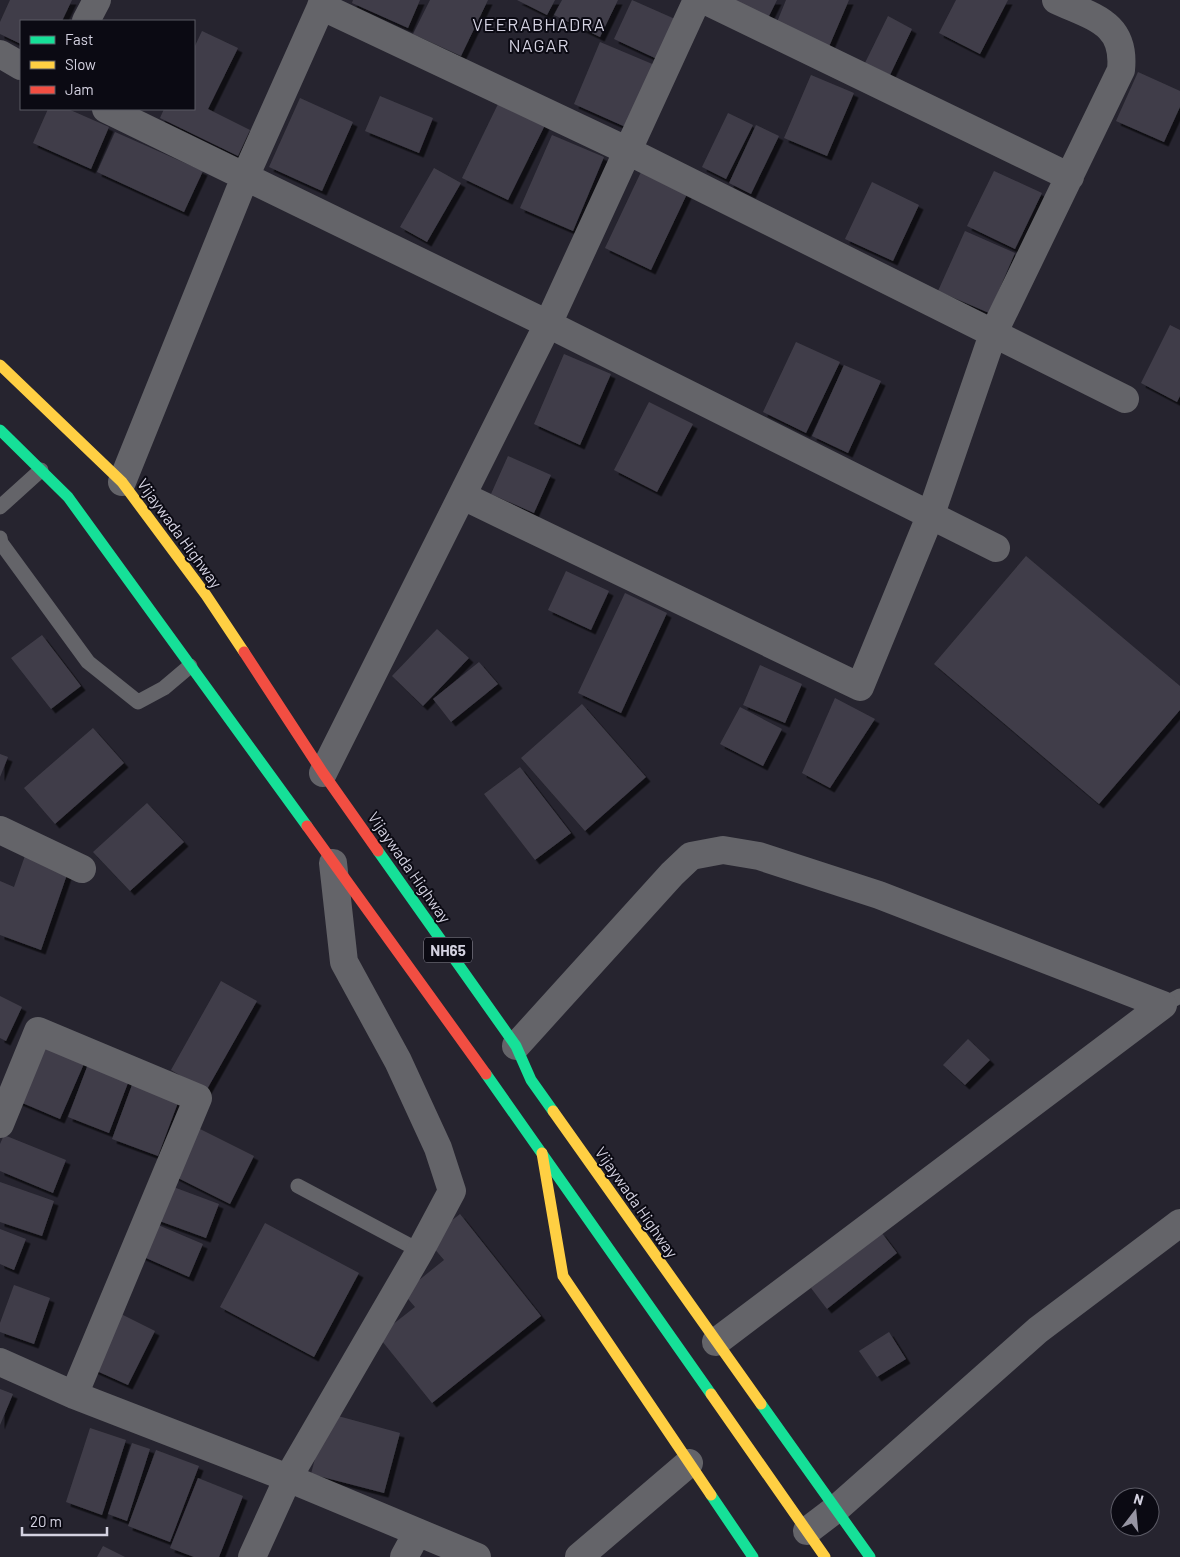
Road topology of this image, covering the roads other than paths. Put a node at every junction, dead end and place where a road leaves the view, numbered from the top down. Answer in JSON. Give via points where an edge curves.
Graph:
{"nodes":[{"id":1,"x":97,"y":0,"type":"edge"},
{"id":2,"x":697,"y":0,"type":"edge"},
{"id":3,"x":704,"y":0,"type":"edge"},
{"id":4,"x":1056,"y":0,"type":"edge"},
{"id":5,"x":322,"y":3,"type":"edge"},
{"id":6,"x":87,"y":20,"type":"edge"},
{"id":7,"x":0,"y":54,"type":"edge"},
{"id":8,"x":20,"y":65,"type":"edge"},
{"id":9,"x":108,"y":110,"type":"edge"},
{"id":10,"x":628,"y":151,"type":"junction"},
{"id":11,"x":245,"y":177,"type":"junction"},
{"id":12,"x":1070,"y":177,"type":"junction"},
{"id":13,"x":548,"y":324,"type":"junction"},
{"id":14,"x":993,"y":334,"type":"junction"},
{"id":15,"x":0,"y":365,"type":"edge"},
{"id":16,"x":1125,"y":399,"type":"dead end"},
{"id":17,"x":0,"y":430,"type":"edge"},
{"id":18,"x":41,"y":470,"type":"junction"},
{"id":19,"x":122,"y":482,"type":"junction"},
{"id":20,"x":463,"y":496,"type":"junction"},
{"id":21,"x":0,"y":507,"type":"edge"},
{"id":22,"x":932,"y":514,"type":"junction"},
{"id":23,"x":0,"y":538,"type":"edge"},
{"id":24,"x":996,"y":548,"type":"dead end"},
{"id":25,"x":190,"y":666,"type":"junction"},
{"id":26,"x":323,"y":773,"type":"junction"},
{"id":27,"x":0,"y":830,"type":"edge"},
{"id":28,"x":333,"y":863,"type":"junction"},
{"id":29,"x":82,"y":869,"type":"dead end"},
{"id":30,"x":1172,"y":1000,"type":"edge"},
{"id":31,"x":516,"y":1046,"type":"junction"},
{"id":32,"x":0,"y":1124,"type":"edge"},
{"id":33,"x":542,"y":1153,"type":"junction"},
{"id":34,"x":298,"y":1186,"type":"dead end"},
{"id":35,"x":1180,"y":1223,"type":"edge"},
{"id":36,"x":420,"y":1251,"type":"junction"},
{"id":37,"x":716,"y":1342,"type":"junction"},
{"id":38,"x":0,"y":1362,"type":"edge"},
{"id":39,"x":74,"y":1395,"type":"junction"},
{"id":40,"x":689,"y":1463,"type":"junction"},
{"id":41,"x":288,"y":1478,"type":"junction"},
{"id":42,"x":836,"y":1509,"type":"junction"},
{"id":43,"x":807,"y":1531,"type":"junction"},
{"id":44,"x":417,"y":1533,"type":"junction"},
{"id":45,"x":252,"y":1557,"type":"edge"},
{"id":46,"x":404,"y":1557,"type":"edge"},
{"id":47,"x":478,"y":1557,"type":"edge"},
{"id":48,"x":579,"y":1557,"type":"edge"},
{"id":49,"x":753,"y":1557,"type":"edge"},
{"id":50,"x":825,"y":1557,"type":"edge"},
{"id":51,"x":870,"y":1557,"type":"edge"}],
"edges":[{"from":1,"to":6,"type":"street"},
{"from":2,"to":10,"type":"street"},
{"from":3,"to":12,"type":"street"},
{"from":4,"to":12,"type":"street","via":[[1106,24],[1117,35],[1123,54],[1121,70]]},
{"from":5,"to":10,"type":"street"},
{"from":5,"to":11,"type":"street"},
{"from":7,"to":8,"type":"street"},
{"from":9,"to":11,"type":"street"},
{"from":10,"to":13,"type":"street"},
{"from":10,"to":14,"type":"street"},
{"from":11,"to":13,"type":"street"},
{"from":11,"to":19,"type":"street"},
{"from":12,"to":14,"type":"street"},
{"from":13,"to":20,"type":"street"},
{"from":13,"to":22,"type":"street"},
{"from":14,"to":16,"type":"street"},
{"from":14,"to":22,"type":"street"},
{"from":15,"to":19,"type":"main road","name":"Vijaywada Highway","number":"NH65"},
{"from":17,"to":18,"type":"main road","number":"NH65"},
{"from":18,"to":21,"type":"lane"},
{"from":18,"to":25,"type":"main road","number":"NH65","via":[[68,497]]},
{"from":19,"to":26,"type":"main road","name":"Vijaywada Highway","number":"NH65","via":[[206,595]]},
{"from":20,"to":22,"type":"street","via":[[860,687]]},
{"from":20,"to":26,"type":"street"},
{"from":22,"to":24,"type":"street"},
{"from":23,"to":25,"type":"lane","via":[[88,662],[138,702],[164,688]]},
{"from":25,"to":28,"type":"main road","number":"NH65"},
{"from":26,"to":31,"type":"main road","name":"Vijaywada Highway","number":"NH65"},
{"from":27,"to":29,"type":"street"},
{"from":28,"to":33,"type":"main road","number":"NH65","via":[[510,1100]]},
{"from":28,"to":36,"type":"street","via":[[344,962],[398,1061],[438,1148],[452,1191]]},
{"from":30,"to":31,"type":"street","via":[[879,895],[759,856],[723,850],[692,856],[672,874]]},
{"from":30,"to":37,"type":"street"},
{"from":31,"to":37,"type":"main road","name":"Vijaywada Highway","number":"NH65","via":[[528,1083]]},
{"from":32,"to":39,"type":"street","via":[[38,1031],[198,1098]]},
{"from":33,"to":40,"type":"main road","via":[[563,1276]]},
{"from":33,"to":43,"type":"main road","number":"NH65"},
{"from":34,"to":36,"type":"lane"},
{"from":35,"to":42,"type":"street","via":[[1038,1330]]},
{"from":36,"to":41,"type":"street"},
{"from":37,"to":42,"type":"main road","name":"Vijaywada Highway","number":"NH65"},
{"from":38,"to":39,"type":"street"},
{"from":39,"to":41,"type":"street"},
{"from":40,"to":48,"type":"street"},
{"from":40,"to":49,"type":"main road"},
{"from":41,"to":44,"type":"street"},
{"from":41,"to":45,"type":"street"},
{"from":42,"to":43,"type":"street"},
{"from":42,"to":51,"type":"main road","name":"Vijaywada Highway","number":"NH65"},
{"from":43,"to":50,"type":"main road","number":"NH65"},
{"from":44,"to":46,"type":"street"},
{"from":44,"to":47,"type":"street"}]}
